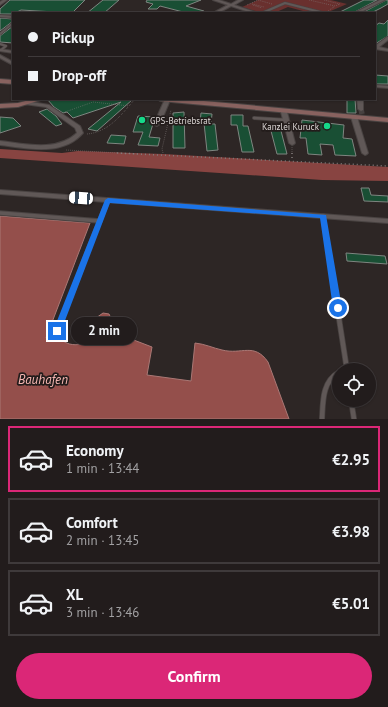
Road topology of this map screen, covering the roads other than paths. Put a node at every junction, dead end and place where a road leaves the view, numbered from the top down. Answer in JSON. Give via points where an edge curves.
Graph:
{"nodes":[{"id":1,"x":5,"y":0,"type":"edge"},
{"id":2,"x":215,"y":0,"type":"edge"},
{"id":3,"x":241,"y":0,"type":"edge"},
{"id":4,"x":383,"y":0,"type":"edge"},
{"id":5,"x":222,"y":1,"type":"edge"},
{"id":6,"x":0,"y":4,"type":"edge"},
{"id":7,"x":230,"y":5,"type":"junction"},
{"id":8,"x":217,"y":12,"type":"edge"},
{"id":9,"x":253,"y":12,"type":"edge"},
{"id":10,"x":264,"y":12,"type":"edge"},
{"id":11,"x":324,"y":12,"type":"edge"},
{"id":12,"x":358,"y":12,"type":"edge"},
{"id":13,"x":0,"y":16,"type":"edge"},
{"id":14,"x":12,"y":17,"type":"edge"},
{"id":15,"x":12,"y":24,"type":"edge"},
{"id":16,"x":0,"y":34,"type":"edge"},
{"id":17,"x":388,"y":38,"type":"edge"},
{"id":18,"x":0,"y":44,"type":"edge"},
{"id":19,"x":376,"y":47,"type":"edge"},
{"id":20,"x":376,"y":48,"type":"edge"},
{"id":21,"x":1,"y":50,"type":"edge"},
{"id":22,"x":388,"y":50,"type":"edge"},
{"id":23,"x":12,"y":52,"type":"edge"},
{"id":24,"x":0,"y":56,"type":"edge"},
{"id":25,"x":12,"y":63,"type":"edge"},
{"id":26,"x":0,"y":81,"type":"edge"},
{"id":27,"x":12,"y":81,"type":"edge"},
{"id":28,"x":376,"y":86,"type":"edge"},
{"id":29,"x":388,"y":87,"type":"edge"},
{"id":30,"x":37,"y":100,"type":"edge"},
{"id":31,"x":166,"y":100,"type":"edge"},
{"id":32,"x":360,"y":100,"type":"edge"},
{"id":33,"x":211,"y":102,"type":"edge"},
{"id":34,"x":26,"y":103,"type":"junction"},
{"id":35,"x":0,"y":106,"type":"edge"},
{"id":36,"x":284,"y":112,"type":"junction"},
{"id":37,"x":362,"y":114,"type":"junction"},
{"id":38,"x":354,"y":117,"type":"junction"},
{"id":39,"x":254,"y":118,"type":"dead end"},
{"id":40,"x":286,"y":120,"type":"junction"},
{"id":41,"x":388,"y":121,"type":"edge"},
{"id":42,"x":157,"y":124,"type":"dead end"},
{"id":43,"x":0,"y":143,"type":"edge"},
{"id":44,"x":292,"y":143,"type":"road end"},
{"id":45,"x":365,"y":153,"type":"road end"},
{"id":46,"x":0,"y":192,"type":"edge"},
{"id":47,"x":108,"y":200,"type":"junction"},
{"id":48,"x":0,"y":213,"type":"edge"},
{"id":49,"x":323,"y":216,"type":"junction"},
{"id":50,"x":100,"y":221,"type":"junction"},
{"id":51,"x":388,"y":221,"type":"edge"},
{"id":52,"x":57,"y":331,"type":"dead end"},
{"id":53,"x":346,"y":363,"type":"edge"},
{"id":54,"x":332,"y":378,"type":"edge"},
{"id":55,"x":352,"y":407,"type":"edge"},
{"id":56,"x":322,"y":419,"type":"edge"},
{"id":57,"x":354,"y":419,"type":"edge"}],
"edges":[{"from":1,"to":6,"type":"street"},
{"from":2,"to":5,"type":"street"},
{"from":3,"to":7,"type":"street"},
{"from":4,"to":12,"type":"street"},
{"from":5,"to":7,"type":"street"},
{"from":7,"to":8,"type":"street"},
{"from":7,"to":9,"type":"street"},
{"from":10,"to":11,"type":"lane","via":[[285,3]]},
{"from":13,"to":14,"type":"street"},
{"from":15,"to":16,"type":"lane"},
{"from":17,"to":19,"type":"street"},
{"from":18,"to":21,"type":"lane","via":[[6,46]]},
{"from":20,"to":22,"type":"street"},
{"from":21,"to":23,"type":"street"},
{"from":24,"to":25,"type":"street"},
{"from":26,"to":27,"type":"main road"},
{"from":28,"to":29,"type":"street"},
{"from":30,"to":34,"type":"main road"},
{"from":31,"to":33,"type":"main road"},
{"from":31,"to":42,"type":"street"},
{"from":32,"to":37,"type":"street"},
{"from":33,"to":36,"type":"main road"},
{"from":34,"to":35,"type":"main road"},
{"from":34,"to":43,"type":"street","via":[[47,106],[78,127],[80,133],[60,148]]},
{"from":36,"to":38,"type":"main road"},
{"from":36,"to":40,"type":"street"},
{"from":37,"to":38,"type":"main road"},
{"from":37,"to":41,"type":"main road"},
{"from":38,"to":45,"type":"street"},
{"from":39,"to":40,"type":"lane"},
{"from":40,"to":44,"type":"street"},
{"from":46,"to":47,"type":"street"},
{"from":47,"to":49,"type":"street"},
{"from":47,"to":50,"type":"lane"},
{"from":48,"to":50,"type":"lane"},
{"from":49,"to":51,"type":"street"},
{"from":49,"to":53,"type":"lane"},
{"from":50,"to":52,"type":"lane"},
{"from":54,"to":56,"type":"lane","via":[[323,396]]},
{"from":55,"to":57,"type":"lane"}]}
